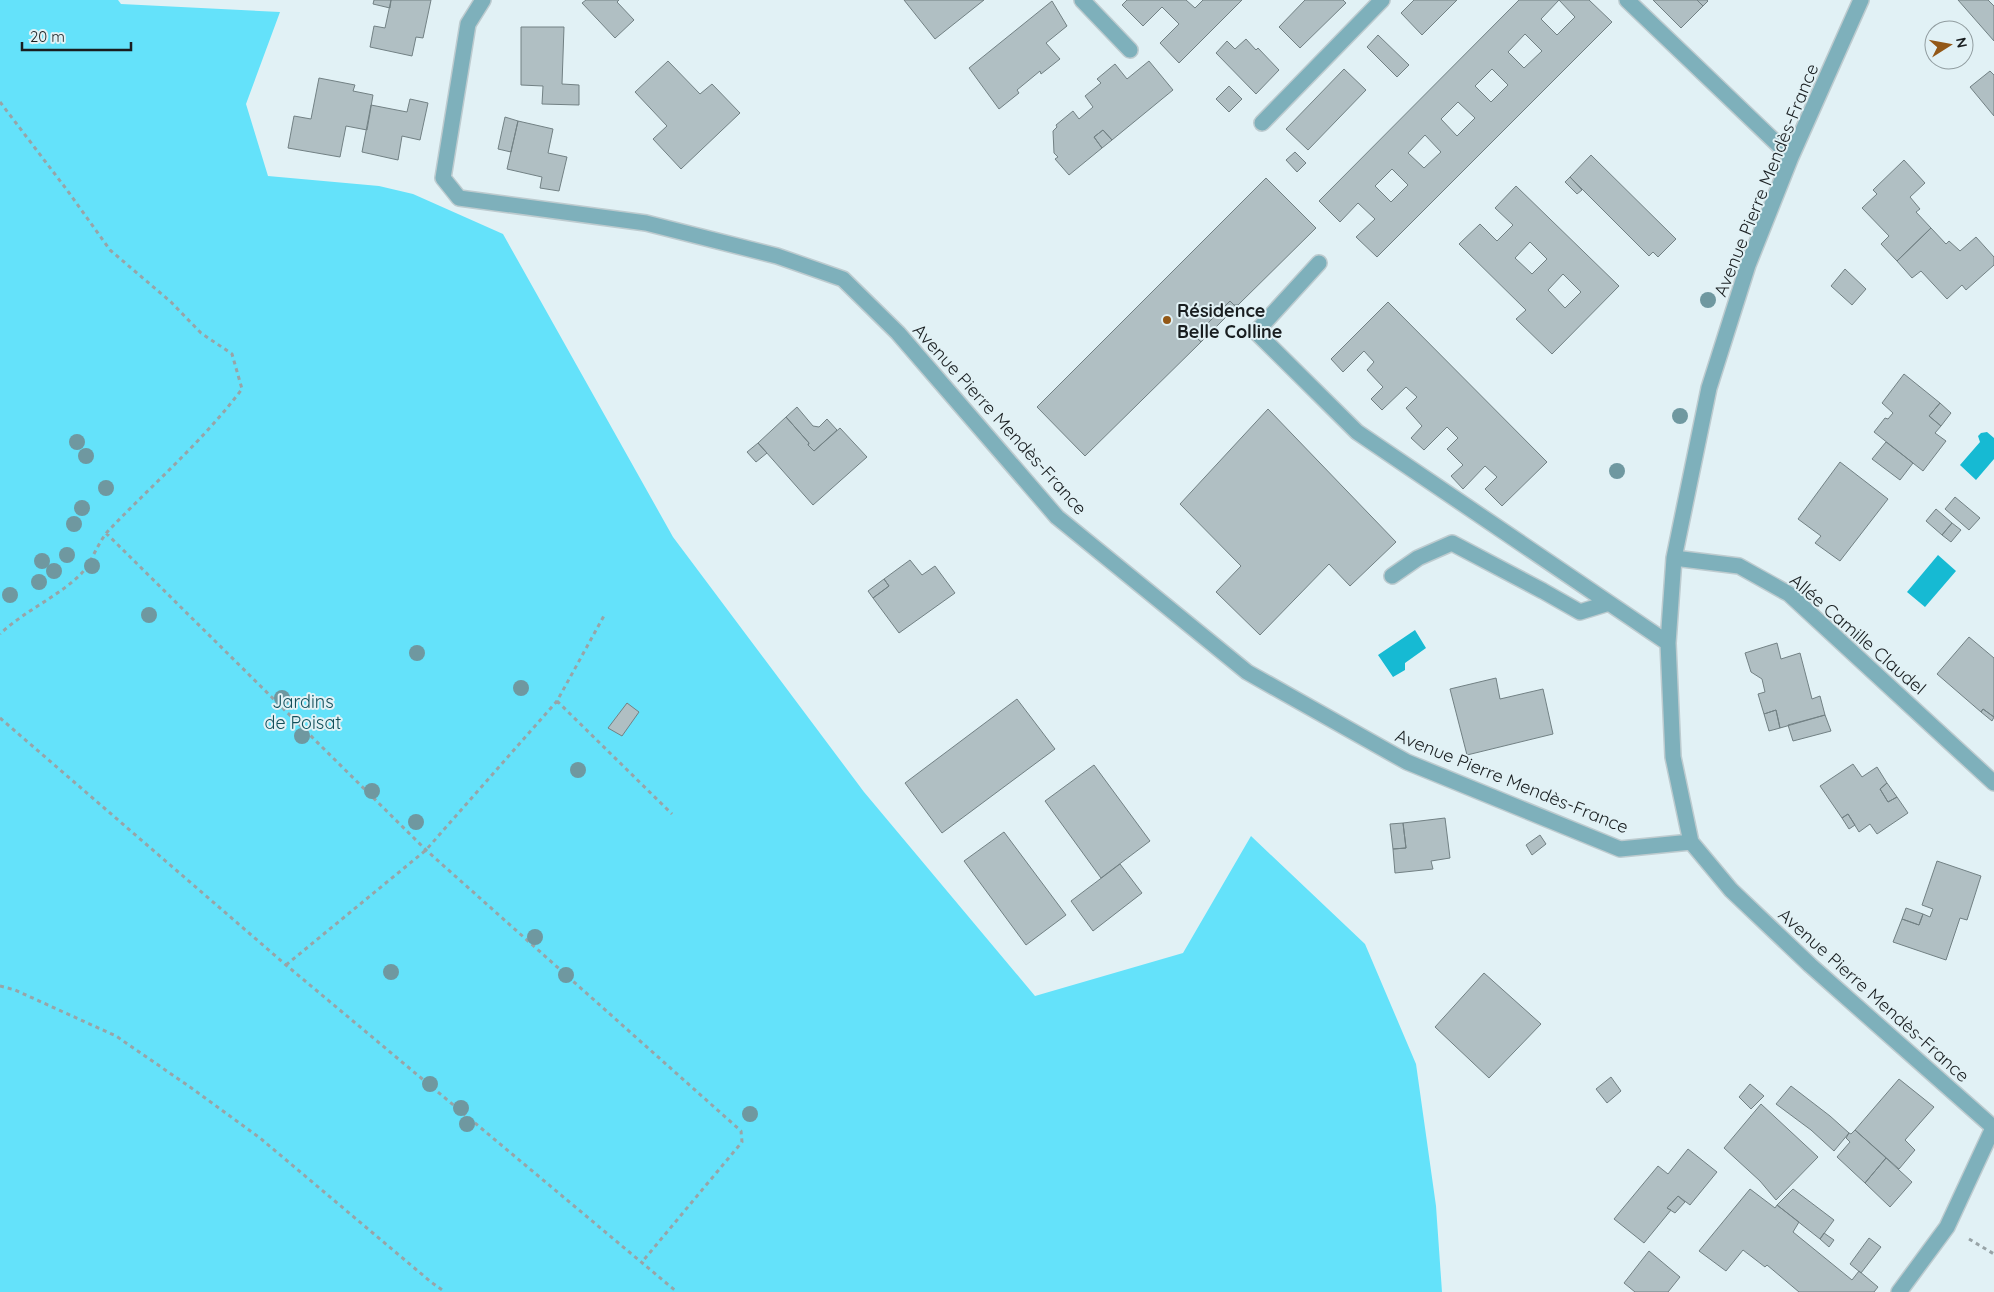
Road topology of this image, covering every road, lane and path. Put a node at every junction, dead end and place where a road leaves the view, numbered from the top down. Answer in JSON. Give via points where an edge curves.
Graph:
{"nodes":[{"id":1,"x":483,"y":0,"type":"edge"},
{"id":2,"x":1082,"y":0,"type":"edge"},
{"id":3,"x":1382,"y":0,"type":"edge"},
{"id":4,"x":1627,"y":0,"type":"edge"},
{"id":5,"x":1861,"y":0,"type":"edge"},
{"id":6,"x":1130,"y":50,"type":"dead end"},
{"id":7,"x":0,"y":102,"type":"edge"},
{"id":8,"x":1262,"y":123,"type":"dead end"},
{"id":9,"x":1791,"y":157,"type":"junction"},
{"id":10,"x":1319,"y":264,"type":"dead end"},
{"id":11,"x":106,"y":533,"type":"junction"},
{"id":12,"x":1674,"y":558,"type":"junction"},
{"id":13,"x":1392,"y":576,"type":"dead end"},
{"id":14,"x":1609,"y":603,"type":"junction"},
{"id":15,"x":605,"y":614,"type":"dead end"},
{"id":16,"x":0,"y":634,"type":"edge"},
{"id":17,"x":1668,"y":643,"type":"junction"},
{"id":18,"x":557,"y":701,"type":"junction"},
{"id":19,"x":0,"y":718,"type":"edge"},
{"id":20,"x":1994,"y":783,"type":"edge"},
{"id":21,"x":672,"y":814,"type":"dead end"},
{"id":22,"x":1691,"y":842,"type":"junction"},
{"id":23,"x":426,"y":850,"type":"junction"},
{"id":24,"x":286,"y":965,"type":"junction"},
{"id":25,"x":0,"y":986,"type":"edge"},
{"id":26,"x":1994,"y":1127,"type":"edge"},
{"id":27,"x":1969,"y":1239,"type":"dead end"},
{"id":28,"x":1994,"y":1254,"type":"edge"},
{"id":29,"x":642,"y":1262,"type":"junction"},
{"id":30,"x":445,"y":1292,"type":"edge"},
{"id":31,"x":677,"y":1292,"type":"edge"},
{"id":32,"x":1899,"y":1292,"type":"edge"}],
"edges":[{"from":1,"to":22,"type":"street","name":"Avenue Pierre Mendès-France","via":[[468,24],[443,178],[459,198],[646,223],[777,256],[843,279],[898,333],[1057,517],[1246,672],[1407,762],[1620,849]]},
{"from":2,"to":6,"type":"street"},
{"from":3,"to":8,"type":"street"},
{"from":4,"to":9,"type":"street"},
{"from":5,"to":9,"type":"street","name":"Avenue Pierre Mendès-France"},
{"from":7,"to":11,"type":"path","via":[[110,250],[171,302],[201,333],[232,354],[242,389],[220,418]]},
{"from":9,"to":12,"type":"street","name":"Avenue Pierre Mendès-France","via":[[1748,265],[1709,388]]},
{"from":10,"to":14,"type":"street","via":[[1256,332],[1356,432]]},
{"from":11,"to":16,"type":"path","via":[[80,574]]},
{"from":11,"to":23,"type":"path"},
{"from":12,"to":17,"type":"street","name":"Avenue Pierre Mendès-France"},
{"from":12,"to":20,"type":"street","name":"Allée Camille Claudel","via":[[1740,566],[1789,594]]},
{"from":13,"to":14,"type":"street","via":[[1418,558],[1452,543],[1580,612]]},
{"from":14,"to":17,"type":"street"},
{"from":15,"to":18,"type":"path"},
{"from":17,"to":22,"type":"street","name":"Avenue Pierre Mendès-France","via":[[1673,758]]},
{"from":18,"to":21,"type":"path"},
{"from":18,"to":23,"type":"path"},
{"from":19,"to":24,"type":"path"},
{"from":22,"to":26,"type":"street","name":"Avenue Pierre Mendès-France","via":[[1731,890],[1810,965]]},
{"from":23,"to":24,"type":"path"},
{"from":23,"to":29,"type":"path","via":[[741,1131],[742,1142]]},
{"from":24,"to":29,"type":"path"},
{"from":25,"to":30,"type":"path","via":[[108,1032],[132,1047],[260,1138]]},
{"from":26,"to":32,"type":"street","via":[[1947,1226]]},
{"from":27,"to":28,"type":"path"},
{"from":29,"to":31,"type":"path"}]}
